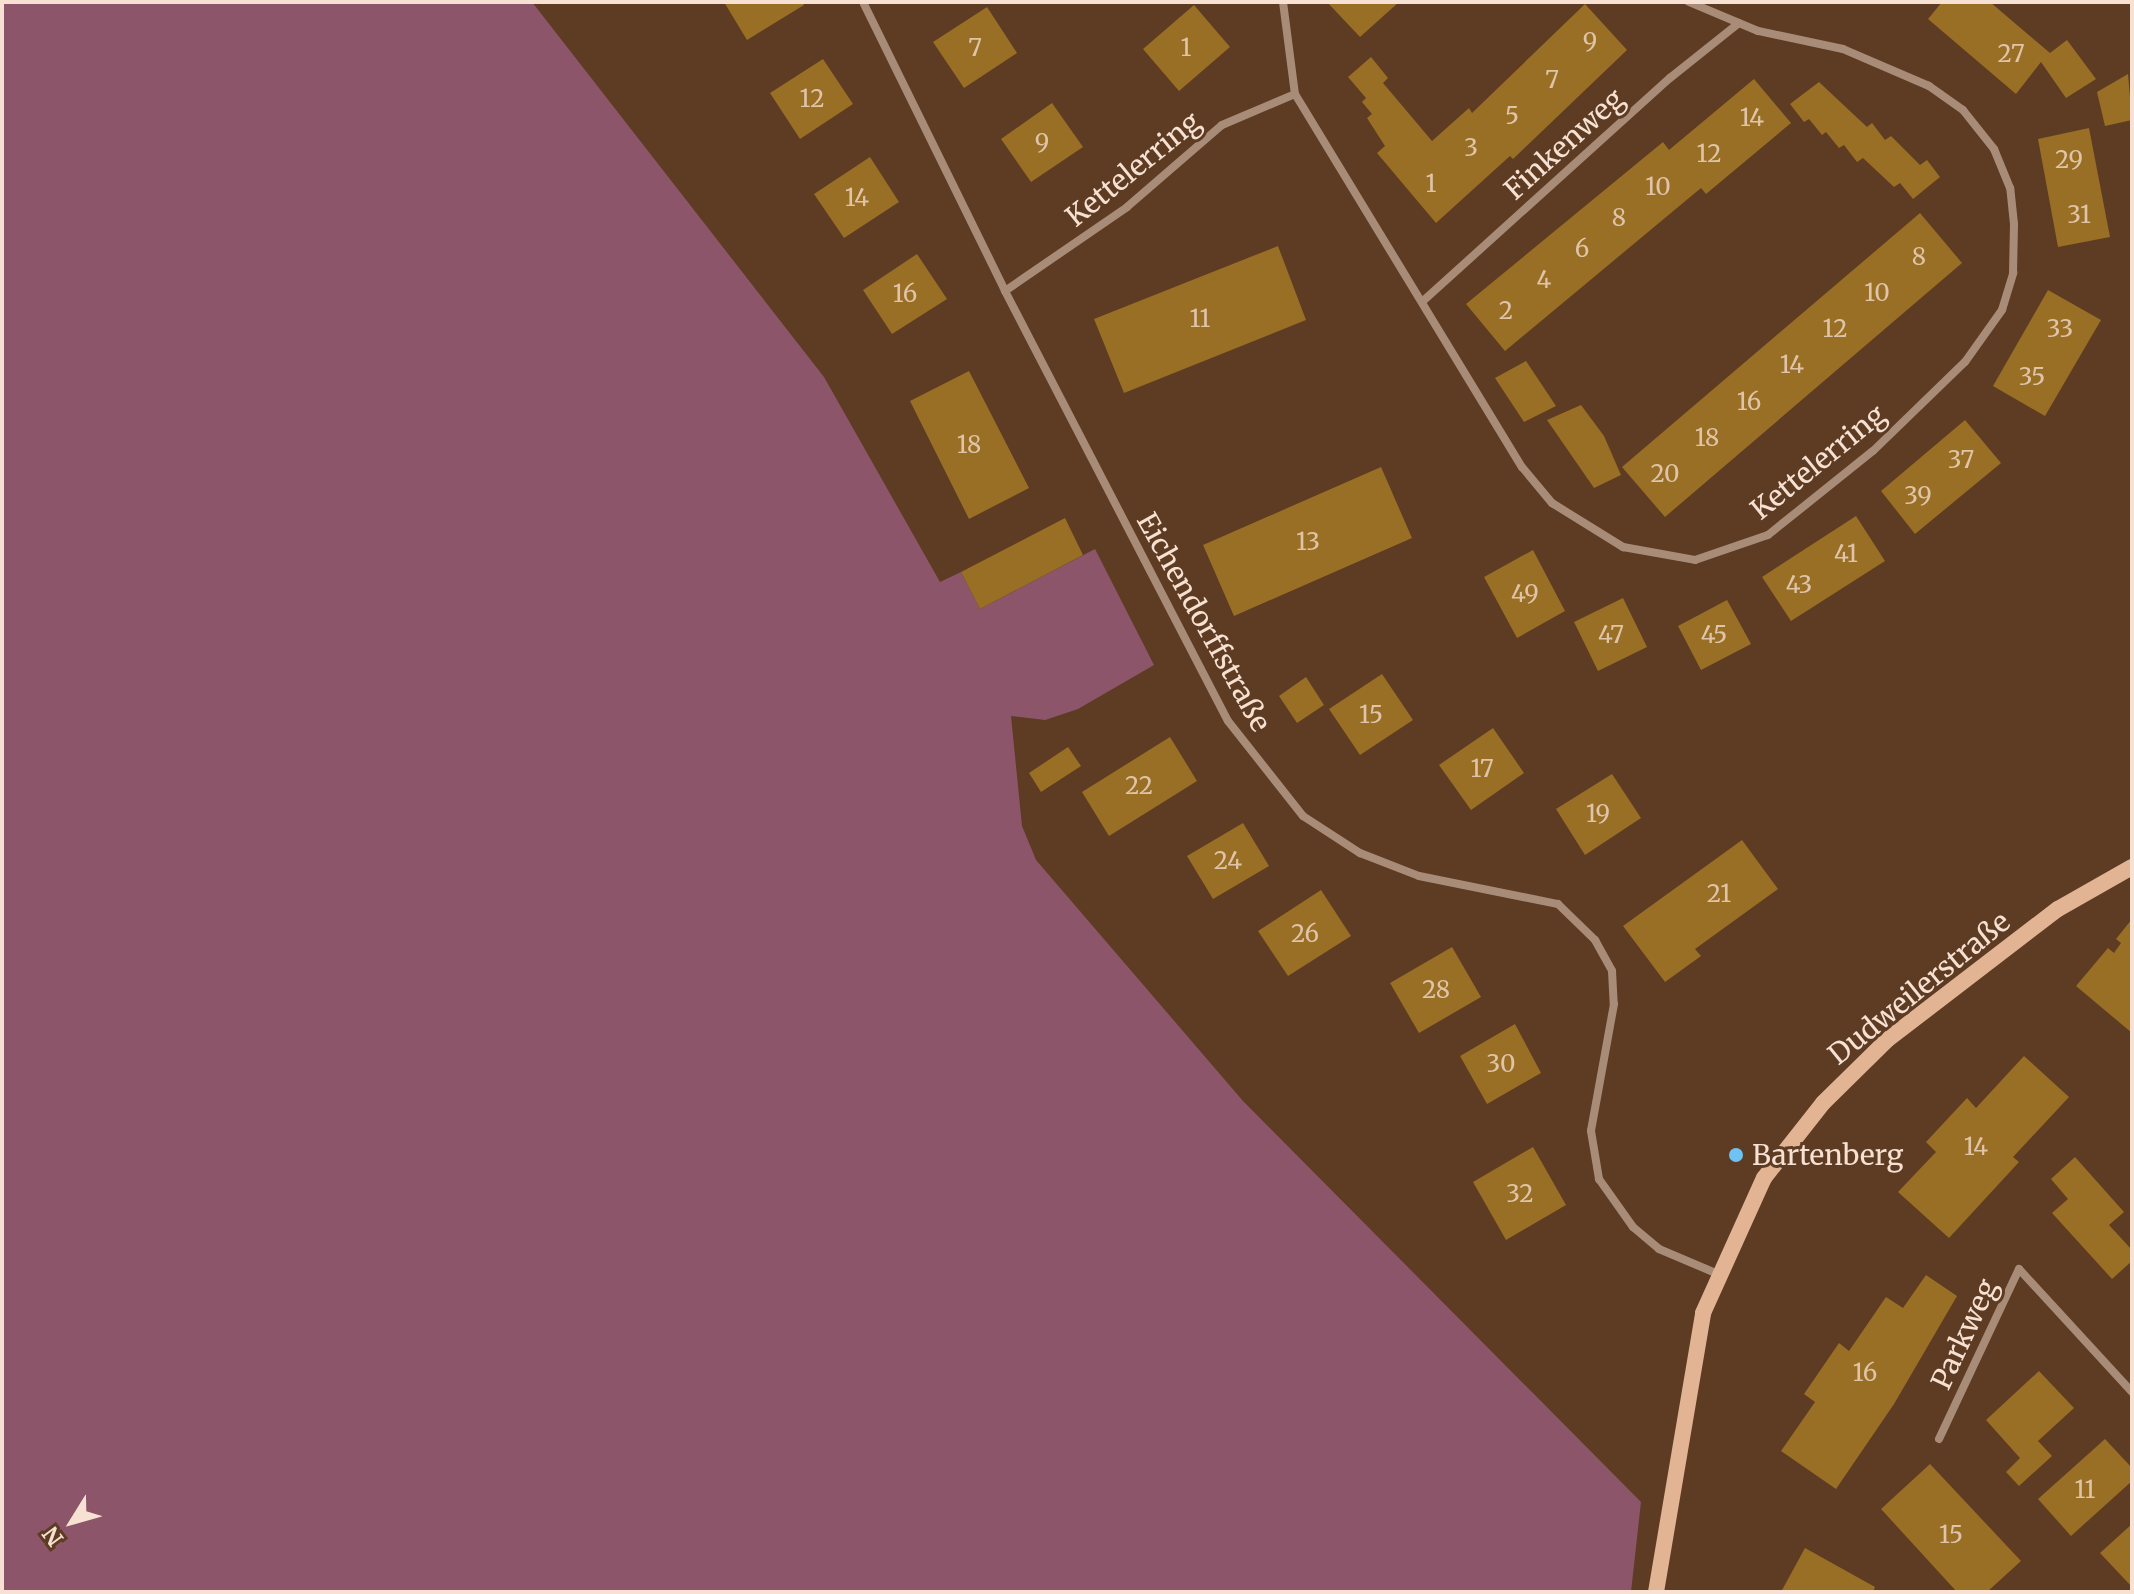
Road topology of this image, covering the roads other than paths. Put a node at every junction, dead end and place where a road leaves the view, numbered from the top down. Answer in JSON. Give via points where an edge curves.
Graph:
{"nodes":[{"id":1,"x":863,"y":2,"type":"edge"},
{"id":2,"x":1283,"y":2,"type":"edge"},
{"id":3,"x":1689,"y":2,"type":"edge"},
{"id":4,"x":1739,"y":23,"type":"junction"},
{"id":5,"x":1295,"y":94,"type":"junction"},
{"id":6,"x":1005,"y":291,"type":"junction"},
{"id":7,"x":1423,"y":301,"type":"junction"},
{"id":8,"x":2132,"y":867,"type":"edge"},
{"id":9,"x":1718,"y":1274,"type":"junction"},
{"id":10,"x":2132,"y":1392,"type":"edge"},
{"id":11,"x":1939,"y":1439,"type":"dead end"},
{"id":12,"x":1656,"y":1592,"type":"edge"}],
"edges":[{"from":1,"to":6,"type":"street","name":"Eichendorffstraße"},
{"from":2,"to":5,"type":"street","name":"Kettelerring"},
{"from":3,"to":4,"type":"street","name":"Kettelerring"},
{"from":4,"to":7,"type":"street","name":"Finkenweg","via":[[1670,78]]},
{"from":4,"to":7,"type":"street","name":"Kettelerring","via":[[1843,49],[1929,86],[1963,110],[1986,139],[2010,188],[2013,273],[2002,310],[1965,362],[1873,451],[1768,535],[1695,560],[1623,547],[1552,503],[1522,467]]},
{"from":5,"to":6,"type":"street","name":"Kettelerring","via":[[1222,125],[1127,207]]},
{"from":5,"to":7,"type":"street","name":"Kettelerring"},
{"from":6,"to":9,"type":"street","name":"Eichendorffstraße","via":[[1228,721],[1270,780],[1303,816],[1360,853],[1419,876],[1558,904],[1595,940],[1612,971],[1614,1004],[1591,1131],[1599,1179],[1633,1227],[1659,1249]]},
{"from":8,"to":9,"type":"street","name":"Dudweilerstraße","via":[[2058,909],[1876,1050],[1823,1103],[1764,1178]]},
{"from":9,"to":12,"type":"street","name":"Dudweilerstraße","via":[[1696,1348]]},
{"from":10,"to":11,"type":"street","name":"Parkweg","via":[[2019,1269]]}]}
